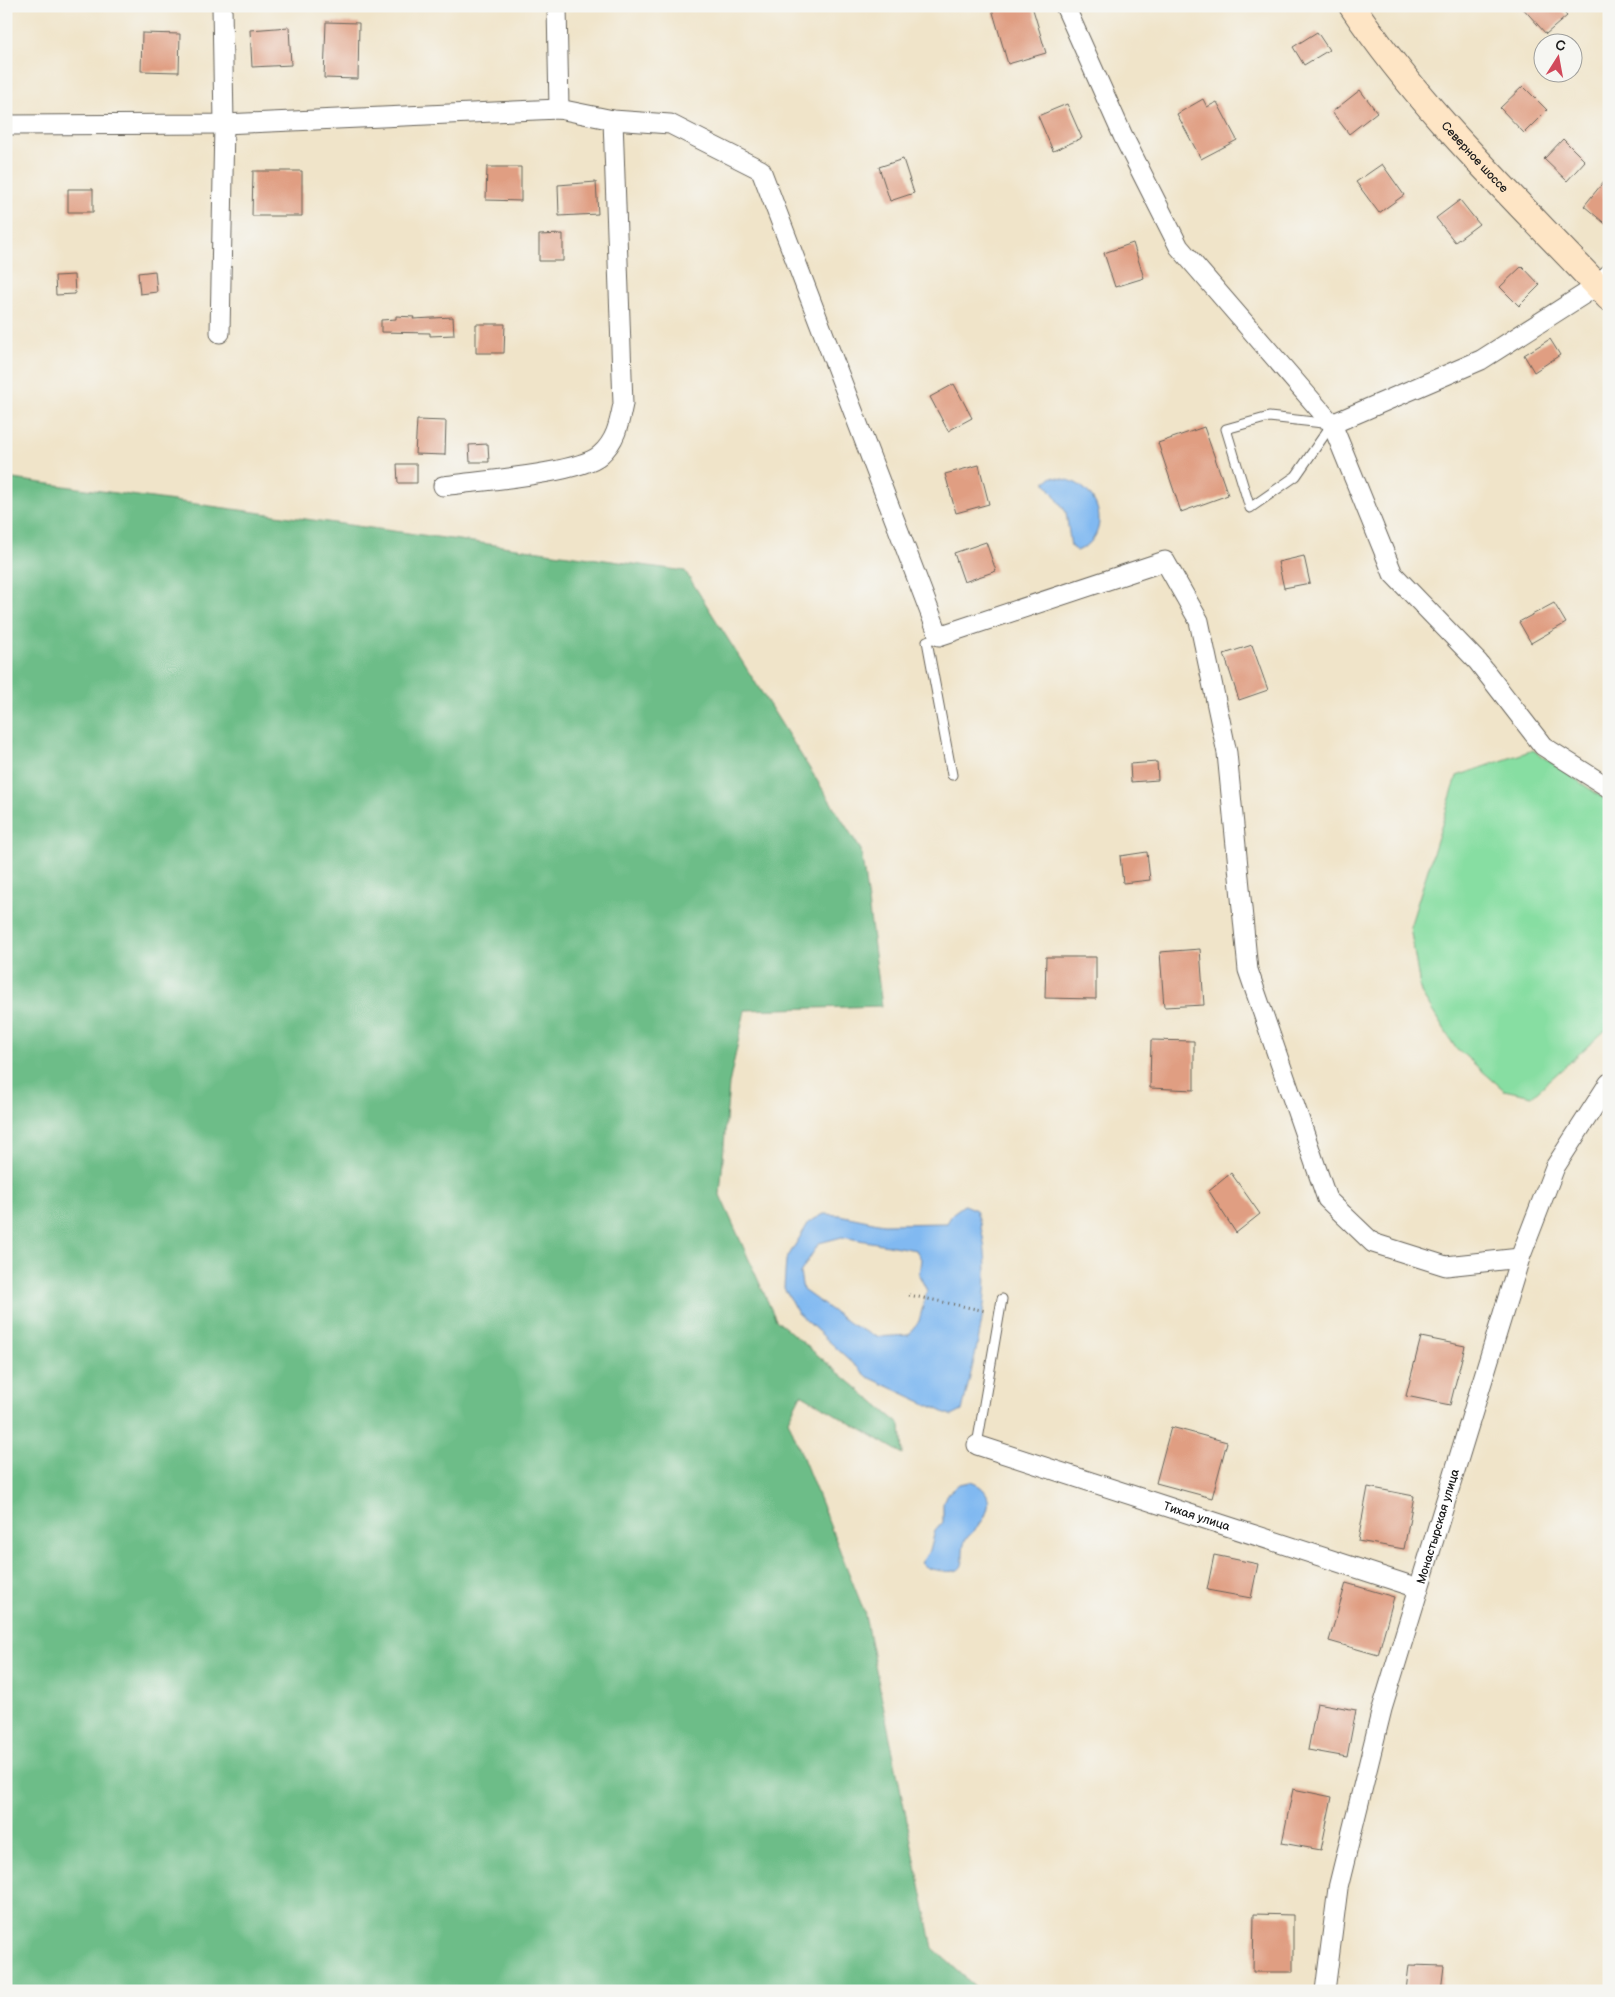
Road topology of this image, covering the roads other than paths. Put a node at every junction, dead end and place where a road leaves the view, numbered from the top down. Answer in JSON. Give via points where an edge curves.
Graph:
{"nodes":[{"id":1,"x":222,"y":6,"type":"edge"},
{"id":2,"x":557,"y":6,"type":"edge"},
{"id":3,"x":1065,"y":6,"type":"edge"},
{"id":4,"x":1352,"y":6,"type":"edge"},
{"id":5,"x":559,"y":109,"type":"junction"},
{"id":6,"x":612,"y":120,"type":"junction"},
{"id":7,"x":224,"y":124,"type":"junction"},
{"id":8,"x":6,"y":125,"type":"edge"},
{"id":9,"x":1605,"y":286,"type":"edge"},
{"id":10,"x":220,"y":333,"type":"dead end"},
{"id":11,"x":1332,"y":424,"type":"junction"},
{"id":12,"x":443,"y":486,"type":"dead end"},
{"id":13,"x":939,"y":636,"type":"junction"},
{"id":14,"x":952,"y":775,"type":"dead end"},
{"id":15,"x":1609,"y":788,"type":"edge"},
{"id":16,"x":1609,"y":1083,"type":"edge"},
{"id":17,"x":1520,"y":1258,"type":"junction"},
{"id":18,"x":1002,"y":1299,"type":"dead end"},
{"id":19,"x":977,"y":1445,"type":"joint"},
{"id":20,"x":1418,"y":1588,"type":"junction"},
{"id":21,"x":1325,"y":1991,"type":"edge"}],
"edges":[{"from":1,"to":7,"type":"street"},
{"from":2,"to":5,"type":"street"},
{"from":3,"to":11,"type":"street","via":[[1123,136],[1179,248]]},
{"from":4,"to":9,"type":"main road","name":"Северное шоссе","via":[[1382,52],[1446,128]]},
{"from":5,"to":6,"type":"street"},
{"from":5,"to":7,"type":"street"},
{"from":6,"to":12,"type":"street","via":[[623,404],[616,436],[599,456],[563,470]]},
{"from":6,"to":13,"type":"street","via":[[670,124],[761,170]]},
{"from":7,"to":8,"type":"street"},
{"from":7,"to":10,"type":"street"},
{"from":9,"to":11,"type":"street","via":[[1482,360]]},
{"from":11,"to":11,"type":"lane","via":[[1296,476],[1250,508],[1226,429],[1269,417]]},
{"from":11,"to":15,"type":"street","via":[[1394,574],[1478,662],[1543,746]]},
{"from":13,"to":14,"type":"lane","via":[[927,640]]},
{"from":13,"to":17,"type":"street","via":[[1165,561],[1199,621],[1227,753],[1248,970],[1327,1199],[1373,1243],[1446,1266]]},
{"from":16,"to":17,"type":"street","name":"Монастырская улица","via":[[1555,1168]]},
{"from":17,"to":20,"type":"street","name":"Монастырская улица"},
{"from":18,"to":19,"type":"lane"},
{"from":19,"to":20,"type":"street","name":"Тихая улица"},
{"from":20,"to":21,"type":"street","name":"Монастырская улица","via":[[1382,1709],[1338,1888]]}]}
